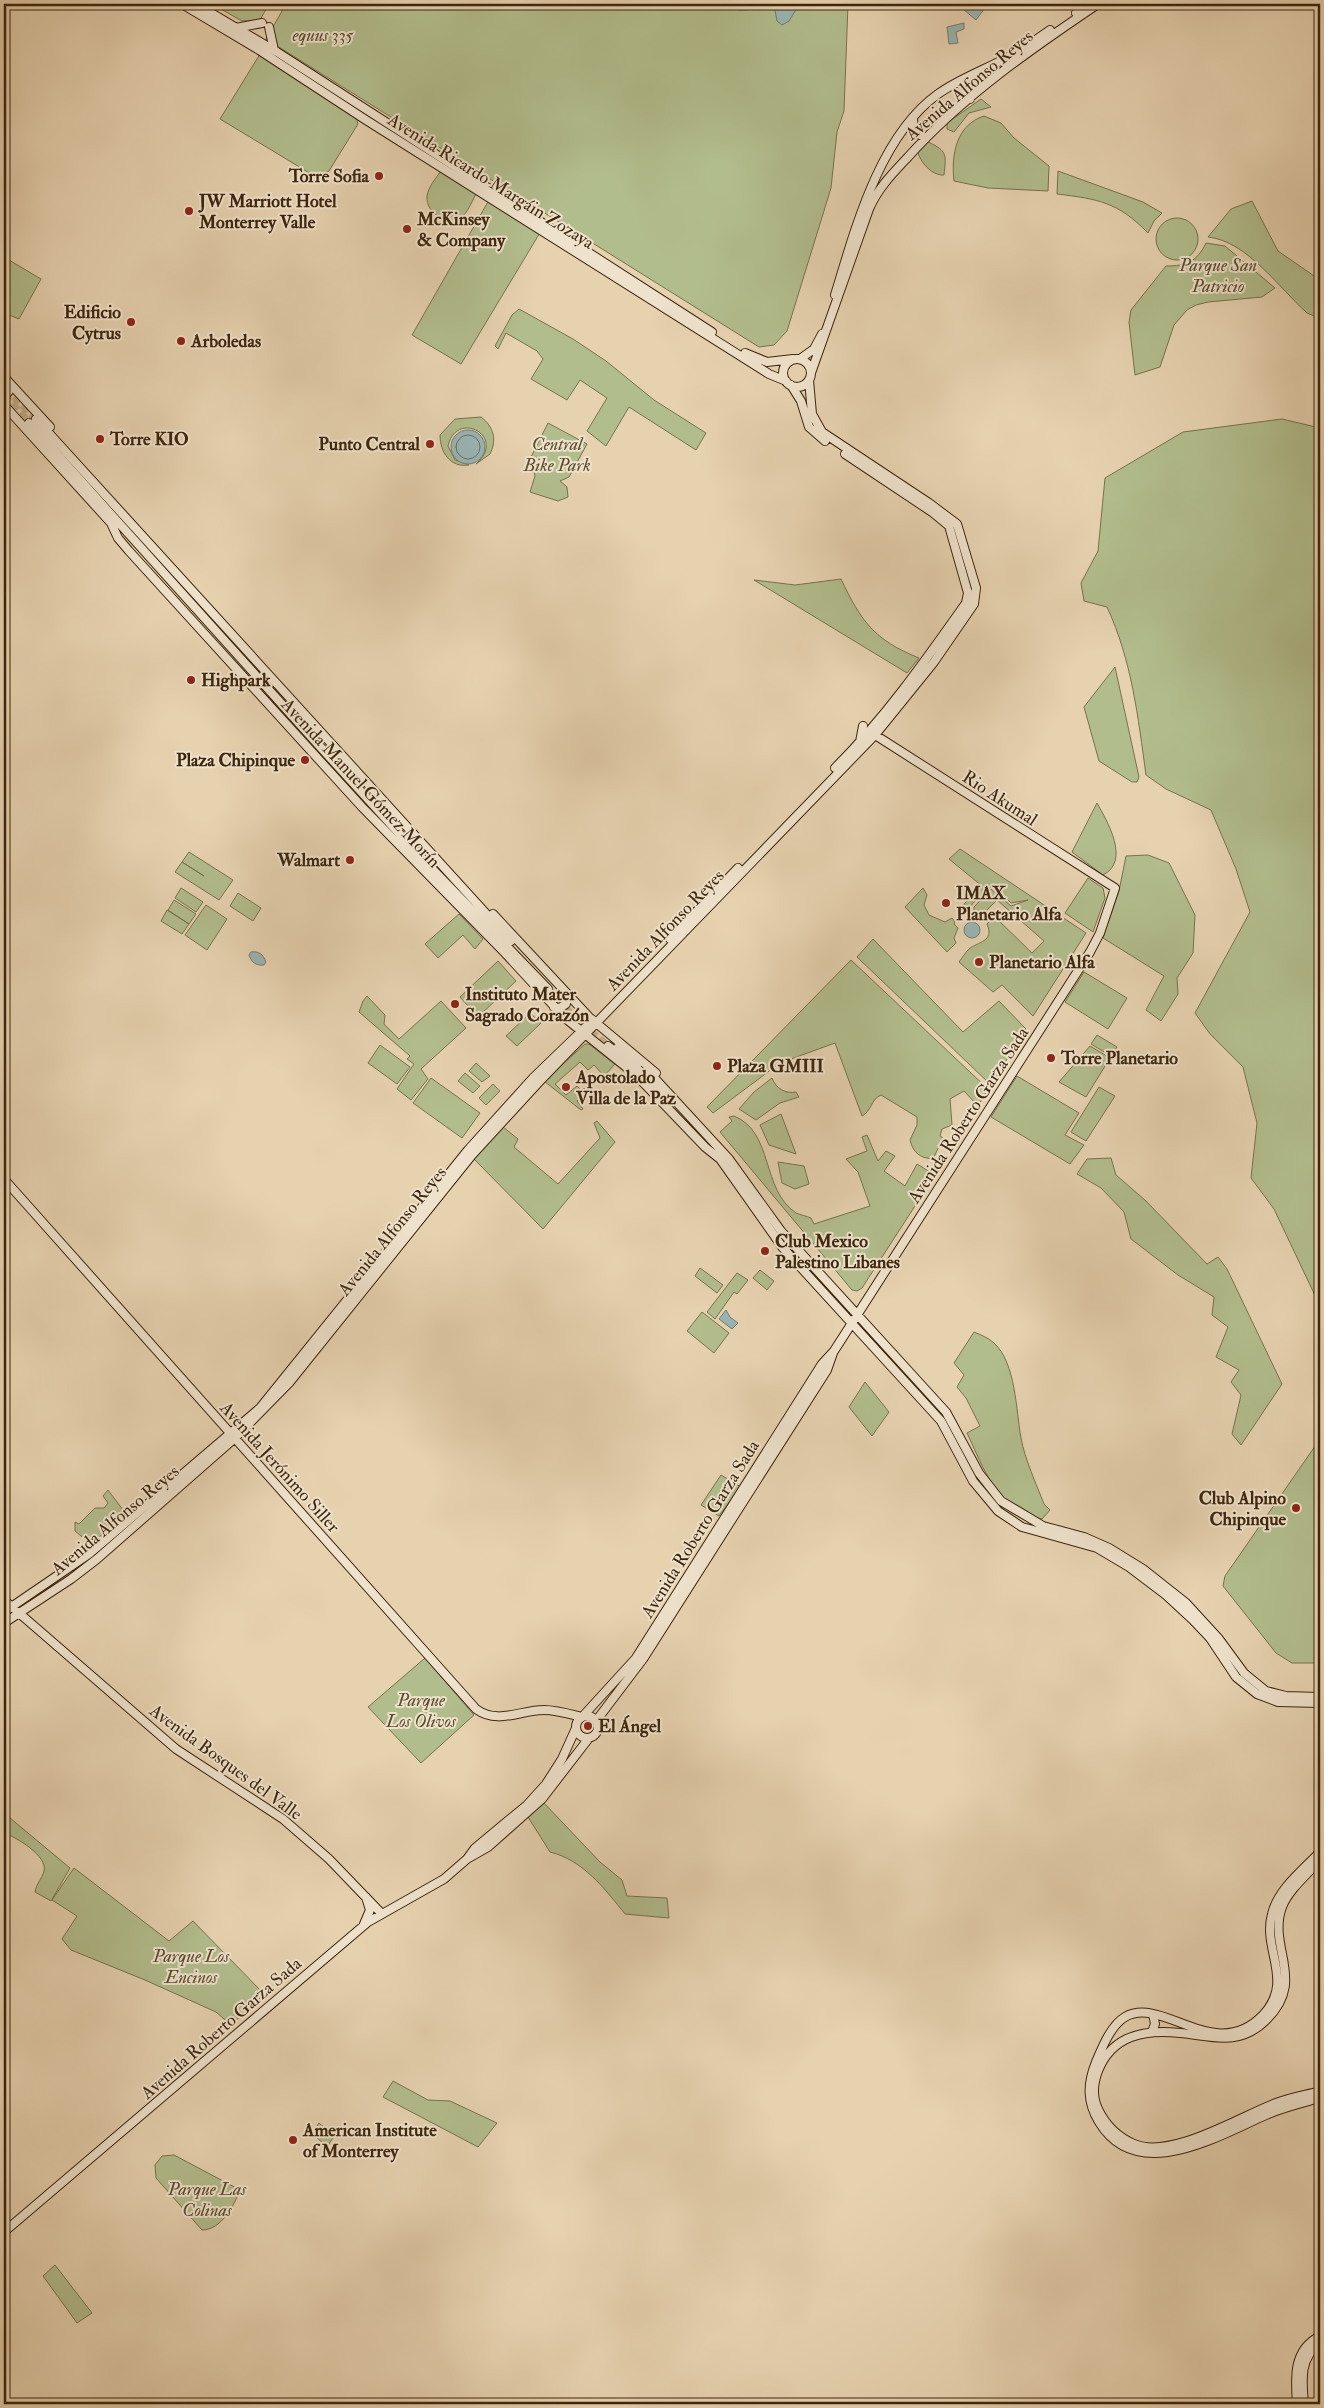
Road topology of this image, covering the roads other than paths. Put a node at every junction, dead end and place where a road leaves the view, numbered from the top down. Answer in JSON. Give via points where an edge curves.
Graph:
{"nodes":[{"id":1,"x":182,"y":4,"type":"edge"},
{"id":2,"x":196,"y":4,"type":"edge"},
{"id":3,"x":1089,"y":4,"type":"edge"},
{"id":4,"x":1098,"y":4,"type":"edge"},
{"id":5,"x":236,"y":28,"type":"junction"},
{"id":6,"x":274,"y":50,"type":"junction"},
{"id":7,"x":963,"y":80,"type":"junction"},
{"id":8,"x":970,"y":99,"type":"junction"},
{"id":9,"x":913,"y":118,"type":"junction"},
{"id":10,"x":925,"y":138,"type":"junction"},
{"id":11,"x":797,"y":359,"type":"junction"},
{"id":12,"x":774,"y":377,"type":"junction"},
{"id":13,"x":810,"y":377,"type":"junction"},
{"id":14,"x":6,"y":383,"type":"edge"},
{"id":15,"x":788,"y":383,"type":"junction"},
{"id":16,"x":797,"y":394,"type":"junction"},
{"id":17,"x":4,"y":397,"type":"edge"},
{"id":18,"x":4,"y":405,"type":"edge"},
{"id":19,"x":36,"y":420,"type":"junction"},
{"id":20,"x":28,"y":432,"type":"junction"},
{"id":21,"x":129,"y":533,"type":"junction"},
{"id":22,"x":129,"y":551,"type":"junction"},
{"id":23,"x":217,"y":650,"type":"junction"},
{"id":24,"x":234,"y":650,"type":"junction"},
{"id":25,"x":928,"y":663,"type":"junction"},
{"id":26,"x":282,"y":705,"type":"junction"},
{"id":27,"x":287,"y":726,"type":"junction"},
{"id":28,"x":863,"y":726,"type":"dead end"},
{"id":29,"x":873,"y":734,"type":"junction"},
{"id":30,"x":860,"y":743,"type":"junction"},
{"id":31,"x":310,"y":750,"type":"junction"},
{"id":32,"x":324,"y":751,"type":"junction"},
{"id":33,"x":350,"y":779,"type":"junction"},
{"id":34,"x":362,"y":807,"type":"junction"},
{"id":35,"x":1099,"y":879,"type":"junction"},
{"id":36,"x":1114,"y":888,"type":"joint"},
{"id":37,"x":454,"y":890,"type":"junction"},
{"id":38,"x":466,"y":892,"type":"junction"},
{"id":39,"x":1111,"y":899,"type":"junction"},
{"id":40,"x":472,"y":920,"type":"junction"},
{"id":41,"x":566,"y":993,"type":"junction"},
{"id":42,"x":554,"y":1007,"type":"junction"},
{"id":43,"x":565,"y":1018,"type":"junction"},
{"id":44,"x":597,"y":1020,"type":"junction"},
{"id":45,"x":583,"y":1034,"type":"junction"},
{"id":46,"x":607,"y":1040,"type":"junction"},
{"id":47,"x":568,"y":1043,"type":"junction"},
{"id":48,"x":4,"y":1179,"type":"edge"},
{"id":49,"x":858,"y":1315,"type":"junction"},
{"id":50,"x":852,"y":1324,"type":"junction"},
{"id":51,"x":834,"y":1352,"type":"junction"},
{"id":52,"x":233,"y":1436,"type":"junction"},
{"id":53,"x":1031,"y":1519,"type":"junction"},
{"id":54,"x":1027,"y":1529,"type":"junction"},
{"id":55,"x":1041,"y":1529,"type":"junction"},
{"id":56,"x":4,"y":1600,"type":"edge"},
{"id":57,"x":13,"y":1607,"type":"junction"},
{"id":58,"x":4,"y":1612,"type":"edge"},
{"id":59,"x":20,"y":1613,"type":"junction"},
{"id":60,"x":6,"y":1622,"type":"edge"},
{"id":61,"x":33,"y":1625,"type":"junction"},
{"id":62,"x":663,"y":1627,"type":"junction"},
{"id":63,"x":643,"y":1647,"type":"junction"},
{"id":64,"x":633,"y":1672,"type":"junction"},
{"id":65,"x":611,"y":1685,"type":"junction"},
{"id":66,"x":1320,"y":1697,"type":"edge"},
{"id":67,"x":1320,"y":1703,"type":"edge"},
{"id":68,"x":609,"y":1705,"type":"junction"},
{"id":69,"x":561,"y":1714,"type":"junction"},
{"id":70,"x":583,"y":1717,"type":"junction"},
{"id":71,"x":596,"y":1721,"type":"junction"},
{"id":72,"x":576,"y":1726,"type":"junction"},
{"id":73,"x":589,"y":1738,"type":"junction"},
{"id":74,"x":1320,"y":1845,"type":"edge"},
{"id":75,"x":1319,"y":1856,"type":"edge"},
{"id":76,"x":467,"y":1859,"type":"junction"},
{"id":77,"x":364,"y":1893,"type":"junction"},
{"id":78,"x":382,"y":1913,"type":"junction"},
{"id":79,"x":363,"y":1927,"type":"junction"},
{"id":80,"x":1153,"y":2014,"type":"junction"},
{"id":81,"x":1152,"y":2032,"type":"junction"},
{"id":82,"x":1320,"y":2091,"type":"edge"},
{"id":83,"x":1320,"y":2098,"type":"edge"},
{"id":84,"x":1222,"y":2130,"type":"junction"},
{"id":85,"x":4,"y":2232,"type":"edge"},
{"id":86,"x":1320,"y":2336,"type":"edge"},
{"id":87,"x":1320,"y":2343,"type":"edge"},
{"id":88,"x":1297,"y":2404,"type":"edge"},
{"id":89,"x":1304,"y":2404,"type":"edge"}],
"edges":[{"from":1,"to":12,"type":"street","name":"Avenida Ricardo Margáin Zozaya"},
{"from":2,"to":5,"type":"street","name":"Avenida Ricardo Margáin Zozaya"},
{"from":3,"to":7,"type":"street","name":"Avenida Alfonso Reyes","via":[[1011,56]]},
{"from":4,"to":8,"type":"street","name":"Avenida Alfonso Reyes"},
{"from":5,"to":6,"type":"street","name":"Avenida Ricardo Margáin Zozaya"},
{"from":5,"to":6,"type":"street","via":[[266,25]]},
{"from":6,"to":11,"type":"street","name":"Avenida Ricardo Margáin Zozaya","via":[[745,353],[767,362]]},
{"from":7,"to":8,"type":"street","via":[[970,88]]},
{"from":7,"to":9,"type":"street","name":"Avenida Alfonso Reyes","via":[[935,96]]},
{"from":8,"to":10,"type":"street","name":"Avenida Alfonso Reyes"},
{"from":9,"to":10,"type":"street","via":[[914,131]]},
{"from":9,"to":11,"type":"street","name":"Avenida Alfonso Reyes","via":[[890,150],[863,207],[818,343]]},
{"from":10,"to":13,"type":"street","name":"Avenida Alfonso Reyes","via":[[882,185],[874,199]]},
{"from":11,"to":13,"type":"street","via":[[808,363]]},
{"from":11,"to":15,"type":"street","via":[[785,366],[784,376]]},
{"from":12,"to":15,"type":"street","name":"Avenida Ricardo Margáin Zozaya"},
{"from":12,"to":16,"type":"street"},
{"from":13,"to":15,"type":"street","via":[[799,387]]},
{"from":13,"to":25,"type":"street","name":"Avenida Alfonso Reyes","via":[[812,414],[822,432],[929,503],[959,530],[976,588],[976,599]]},
{"from":14,"to":17,"type":"street","via":[[9,391]]},
{"from":14,"to":19,"type":"street","name":"Avenida Manuel Gómez Morín"},
{"from":15,"to":16,"type":"street","name":"Avenida Alfonso Reyes"},
{"from":16,"to":25,"type":"street","name":"Avenida Alfonso Reyes","via":[[806,421],[814,432],[943,520],[953,534],[968,598]]},
{"from":18,"to":20,"type":"street","name":"Avenida Manuel Gómez Morín"},
{"from":19,"to":20,"type":"street","via":[[31,418]]},
{"from":19,"to":21,"type":"street","name":"Avenida Manuel Gómez Morín"},
{"from":19,"to":38,"type":"street","name":"Avenida Manuel Gómez Morín"},
{"from":20,"to":22,"type":"street","name":"Avenida Manuel Gómez Morín","via":[[111,523]]},
{"from":21,"to":22,"type":"street"},
{"from":21,"to":24,"type":"street","name":"Avenida Manuel Gómez Morín"},
{"from":22,"to":23,"type":"street","name":"Avenida Manuel Gómez Morín"},
{"from":23,"to":24,"type":"street","via":[[226,653]]},
{"from":23,"to":27,"type":"street","name":"Avenida Manuel Gómez Morín"},
{"from":24,"to":26,"type":"street","name":"Avenida Manuel Gómez Morín"},
{"from":25,"to":29,"type":"street","name":"Avenida Alfonso Reyes"},
{"from":26,"to":27,"type":"street"},
{"from":26,"to":32,"type":"street","name":"Avenida Manuel Gómez Morín"},
{"from":27,"to":31,"type":"street","name":"Avenida Manuel Gómez Morín"},
{"from":28,"to":30,"type":"street"},
{"from":29,"to":30,"type":"street","name":"Avenida Alfonso Reyes"},
{"from":29,"to":35,"type":"street","name":"Rio Akumal"},
{"from":29,"to":44,"type":"street","name":"Avenida Alfonso Reyes"},
{"from":30,"to":44,"type":"street","name":"Avenida Alfonso Reyes"},
{"from":31,"to":32,"type":"street"},
{"from":31,"to":34,"type":"street","name":"Avenida Manuel Gómez Morín"},
{"from":32,"to":33,"type":"street","name":"Avenida Manuel Gómez Morín"},
{"from":33,"to":34,"type":"street"},
{"from":33,"to":37,"type":"street","name":"Avenida Manuel Gómez Morín"},
{"from":34,"to":40,"type":"street","name":"Avenida Manuel Gómez Morín"},
{"from":35,"to":36,"type":"street","name":"Rio Akumal"},
{"from":35,"to":39,"type":"street"},
{"from":36,"to":39,"type":"street","name":"Avenida Roberto Garza Sada"},
{"from":37,"to":38,"type":"street","name":"Avenida Manuel Gómez Morín","via":[[549,987]]},
{"from":37,"to":40,"type":"street"},
{"from":38,"to":41,"type":"street","name":"Avenida Manuel Gómez Morín","via":[[483,904]]},
{"from":39,"to":49,"type":"street","name":"Avenida Roberto Garza Sada","via":[[1090,952]]},
{"from":40,"to":42,"type":"street","name":"Avenida Manuel Gómez Morín"},
{"from":41,"to":42,"type":"street","via":[[566,1004]]},
{"from":41,"to":44,"type":"street","name":"Avenida Manuel Gómez Morín"},
{"from":42,"to":43,"type":"street","name":"Avenida Manuel Gómez Morín"},
{"from":43,"to":45,"type":"street","name":"Avenida Manuel Gómez Morín"},
{"from":43,"to":47,"type":"street","via":[[571,1033]]},
{"from":44,"to":45,"type":"street","name":"Avenida Alfonso Reyes"},
{"from":44,"to":46,"type":"street","name":"Avenida Manuel Gómez Morín"},
{"from":45,"to":46,"type":"street","name":"Avenida Manuel Gómez Morín"},
{"from":45,"to":47,"type":"street","name":"Avenida Alfonso Reyes"},
{"from":45,"to":52,"type":"street","name":"Avenida Alfonso Reyes","via":[[472,1155],[289,1383]]},
{"from":46,"to":49,"type":"street","name":"Avenida Manuel Gómez Morín","via":[[664,1080],[722,1143],[729,1159],[781,1232]]},
{"from":46,"to":50,"type":"street","name":"Avenida Manuel Gómez Morín","via":[[705,1147],[720,1159],[776,1238]]},
{"from":47,"to":52,"type":"street","name":"Avenida Alfonso Reyes","via":[[468,1150],[272,1395]]},
{"from":48,"to":52,"type":"street","name":"Avenida Jerónimo Siller"},
{"from":49,"to":50,"type":"street","name":"Avenida Roberto Garza Sada"},
{"from":49,"to":53,"type":"street","name":"Avenida Manuel Gómez Morín","via":[[946,1412],[990,1489],[1007,1506]]},
{"from":50,"to":51,"type":"street","name":"Avenida Roberto Garza Sada"},
{"from":50,"to":54,"type":"street","name":"Avenida Manuel Gómez Morín","via":[[941,1421],[984,1496],[1005,1516]]},
{"from":51,"to":62,"type":"street","name":"Avenida Roberto Garza Sada","via":[[826,1370]]},
{"from":51,"to":63,"type":"street","name":"Avenida Roberto Garza Sada","via":[[822,1364]]},
{"from":52,"to":57,"type":"street","name":"Avenida Alfonso Reyes","via":[[89,1554]]},
{"from":52,"to":59,"type":"street","name":"Avenida Alfonso Reyes","via":[[90,1564]]},
{"from":52,"to":69,"type":"street","name":"Avenida Jerónimo Siller","via":[[476,1709],[487,1715],[505,1717],[541,1710]]},
{"from":53,"to":54,"type":"street"},
{"from":53,"to":55,"type":"street","name":"Avenida Manuel Gómez Morín"},
{"from":54,"to":55,"type":"street","name":"Avenida Manuel Gómez Morín"},
{"from":55,"to":66,"type":"street","via":[[1101,1544],[1143,1569],[1186,1603],[1244,1673],[1266,1691],[1286,1696]]},
{"from":55,"to":67,"type":"street","via":[[1097,1548],[1144,1578],[1193,1620],[1210,1638],[1236,1678],[1257,1694],[1278,1702]]},
{"from":56,"to":57,"type":"street","name":"Avenida Bosques del Valle"},
{"from":57,"to":58,"type":"street","name":"Avenida Alfonso Reyes"},
{"from":57,"to":59,"type":"street","name":"Avenida Bosques del Valle"},
{"from":59,"to":60,"type":"street","name":"Avenida Alfonso Reyes"},
{"from":59,"to":61,"type":"street","name":"Avenida Bosques del Valle"},
{"from":60,"to":61,"type":"street","via":[[21,1621]]},
{"from":61,"to":77,"type":"street","name":"Avenida Bosques del Valle","via":[[176,1749],[283,1819]]},
{"from":62,"to":63,"type":"street"},
{"from":62,"to":64,"type":"street","name":"Avenida Roberto Garza Sada"},
{"from":63,"to":64,"type":"street"},
{"from":63,"to":65,"type":"street","name":"Avenida Roberto Garza Sada"},
{"from":64,"to":68,"type":"street","name":"Avenida Roberto Garza Sada"},
{"from":65,"to":68,"type":"street"},
{"from":65,"to":70,"type":"street","name":"Avenida Roberto Garza Sada"},
{"from":68,"to":71,"type":"street","name":"Avenida Roberto Garza Sada"},
{"from":69,"to":70,"type":"street","name":"Avenida Jerónimo Siller"},
{"from":69,"to":72,"type":"street","name":"Avenida Jerónimo Siller"},
{"from":70,"to":71,"type":"street","via":[[592,1717]]},
{"from":70,"to":72,"type":"street"},
{"from":71,"to":73,"type":"street","via":[[598,1731]]},
{"from":72,"to":73,"type":"street","via":[[582,1737]]},
{"from":72,"to":76,"type":"street","name":"Avenida Roberto Garza Sada","via":[[562,1760],[542,1789],[475,1848]]},
{"from":73,"to":76,"type":"street","name":"Avenida Roberto Garza Sada","via":[[542,1799],[488,1847]]},
{"from":74,"to":75,"type":"street"},
{"from":75,"to":80,"type":"street","via":[[1283,1893],[1273,1910],[1270,1935],[1278,1966],[1278,1984],[1273,2001],[1263,2015],[1238,2029],[1218,2033],[1200,2031]]},
{"from":75,"to":81,"type":"street","via":[[1283,1906],[1278,1926],[1286,1978],[1279,2002],[1265,2022],[1251,2032],[1222,2039],[1179,2032]]},
{"from":76,"to":78,"type":"street","name":"Avenida Roberto Garza Sada","via":[[436,1885]]},
{"from":77,"to":78,"type":"street","name":"Avenida Bosques del Valle"},
{"from":77,"to":79,"type":"street","via":[[370,1910]]},
{"from":78,"to":79,"type":"street","name":"Avenida Roberto Garza Sada"},
{"from":79,"to":85,"type":"street","name":"Avenida Roberto Garza Sada"},
{"from":80,"to":81,"type":"street","via":[[1155,2024]]},
{"from":80,"to":84,"type":"street","via":[[1143,2012],[1119,2022],[1090,2079],[1088,2095],[1092,2110],[1110,2135],[1141,2152],[1152,2154],[1188,2148]]},
{"from":81,"to":84,"type":"street","via":[[1123,2040],[1106,2054],[1097,2073],[1094,2094],[1102,2116],[1117,2134],[1141,2146],[1164,2147]]},
{"from":82,"to":84,"type":"street","via":[[1277,2103]]},
{"from":83,"to":84,"type":"street"},
{"from":86,"to":88,"type":"street","via":[[1306,2346],[1298,2360]]},
{"from":87,"to":89,"type":"street","via":[[1309,2354],[1303,2367]]}]}
